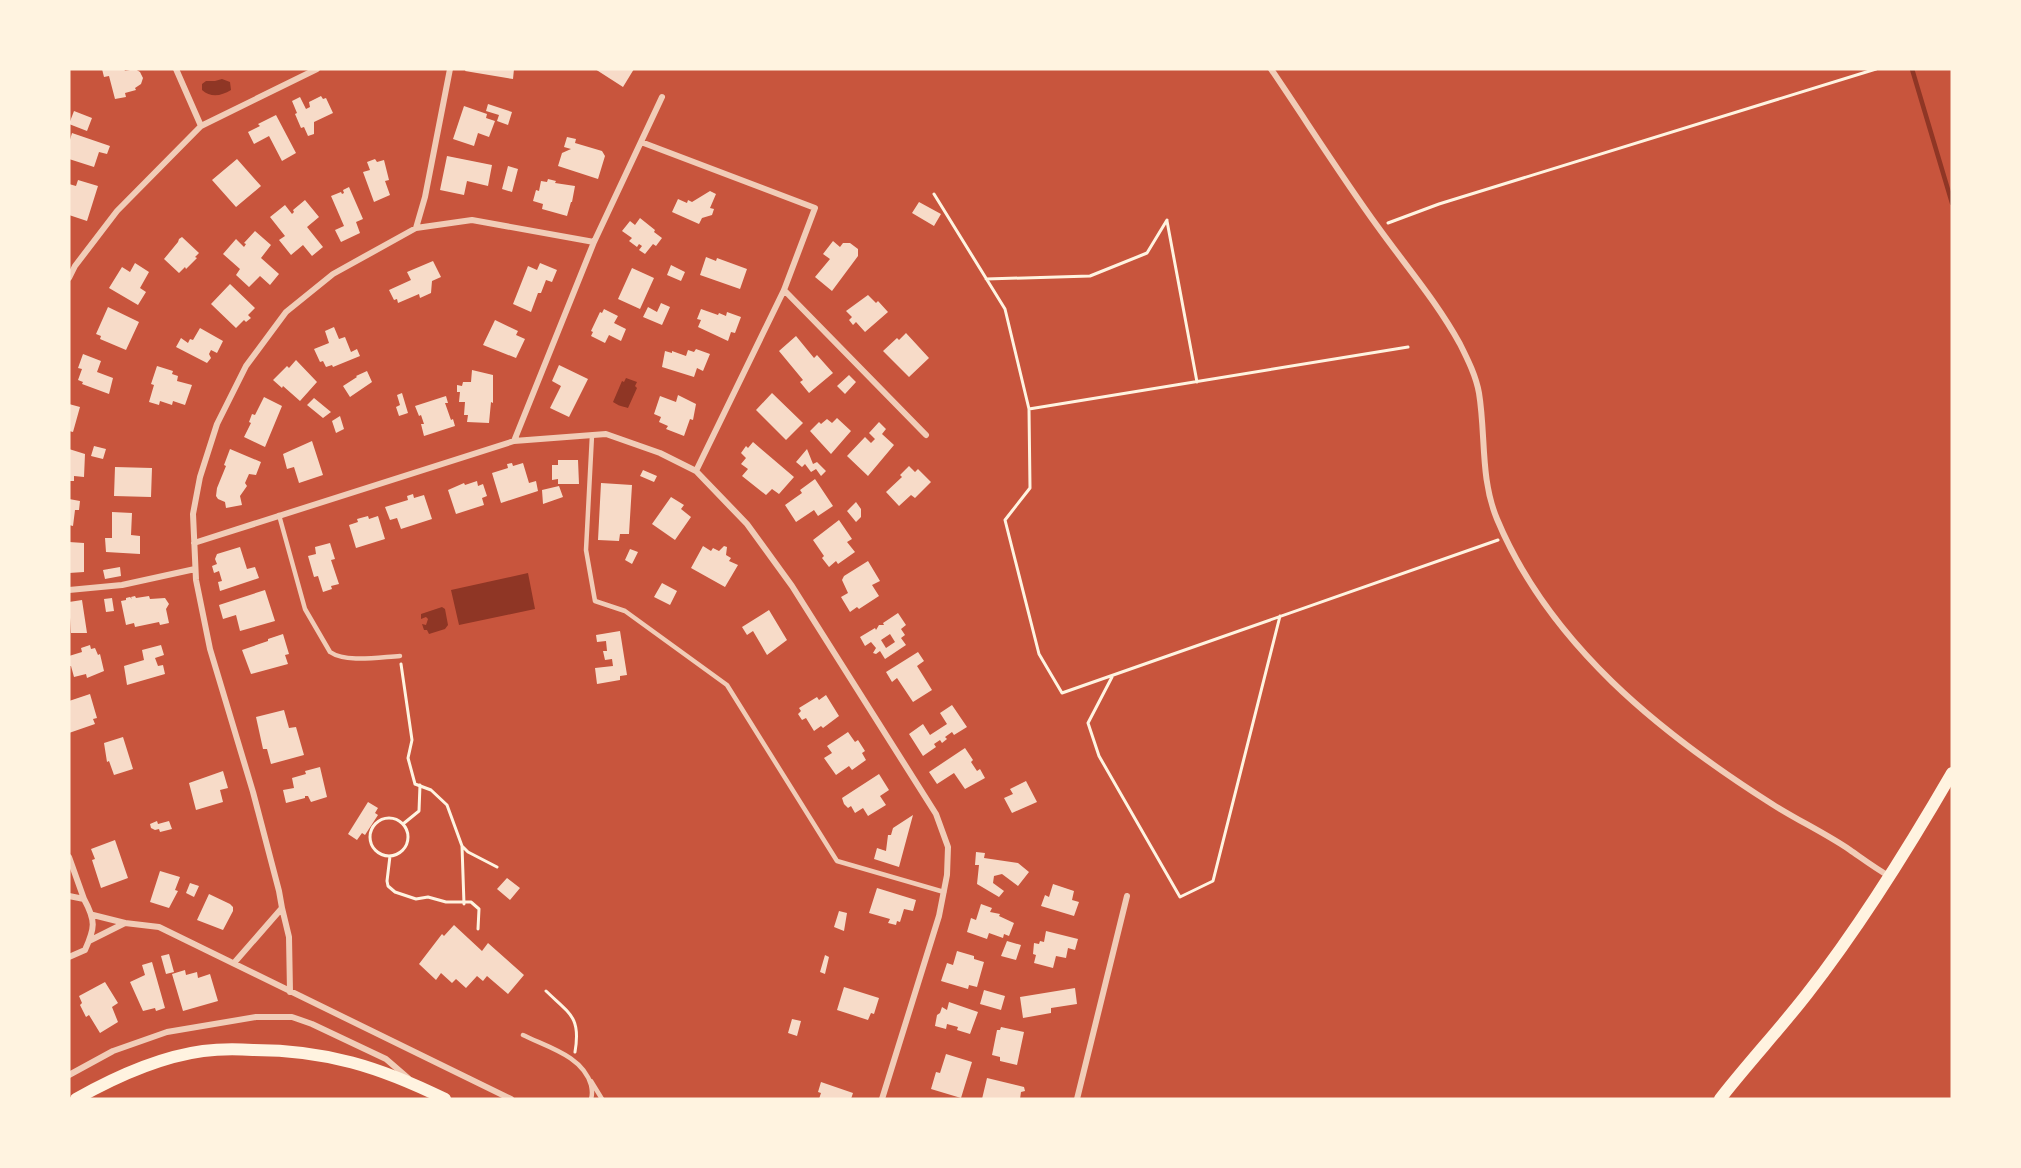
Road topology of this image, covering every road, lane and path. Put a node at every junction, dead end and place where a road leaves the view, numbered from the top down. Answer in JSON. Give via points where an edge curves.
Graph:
{"nodes":[{"id":1,"x":176,"y":69,"type":"edge"},
{"id":2,"x":317,"y":69,"type":"edge"},
{"id":3,"x":450,"y":69,"type":"edge"},
{"id":4,"x":1271,"y":69,"type":"edge"},
{"id":5,"x":1876,"y":69,"type":"edge"},
{"id":6,"x":662,"y":97,"type":"dead end"},
{"id":7,"x":201,"y":126,"type":"junction"},
{"id":8,"x":641,"y":142,"type":"junction"},
{"id":9,"x":934,"y":194,"type":"dead end"},
{"id":10,"x":1377,"y":226,"type":"junction"},
{"id":11,"x":416,"y":228,"type":"junction"},
{"id":12,"x":594,"y":242,"type":"junction"},
{"id":13,"x":72,"y":266,"type":"edge"},
{"id":14,"x":69,"y":278,"type":"edge"},
{"id":15,"x":986,"y":279,"type":"junction"},
{"id":16,"x":784,"y":290,"type":"junction"},
{"id":17,"x":1408,"y":347,"type":"dead end"},
{"id":18,"x":1197,"y":382,"type":"junction"},
{"id":19,"x":1029,"y":409,"type":"junction"},
{"id":20,"x":592,"y":435,"type":"junction"},
{"id":21,"x":926,"y":435,"type":"dead end"},
{"id":22,"x":514,"y":441,"type":"junction"},
{"id":23,"x":696,"y":471,"type":"junction"},
{"id":24,"x":279,"y":515,"type":"junction"},
{"id":25,"x":1505,"y":537,"type":"junction"},
{"id":26,"x":194,"y":543,"type":"junction"},
{"id":27,"x":195,"y":569,"type":"junction"},
{"id":28,"x":69,"y":590,"type":"edge"},
{"id":29,"x":1280,"y":616,"type":"junction"},
{"id":30,"x":400,"y":656,"type":"joint"},
{"id":31,"x":1113,"y":675,"type":"junction"},
{"id":32,"x":1952,"y":773,"type":"edge"},
{"id":33,"x":420,"y":785,"type":"junction"},
{"id":34,"x":403,"y":824,"type":"junction"},
{"id":35,"x":462,"y":846,"type":"junction"},
{"id":36,"x":390,"y":856,"type":"junction"},
{"id":37,"x":69,"y":857,"type":"edge"},
{"id":38,"x":497,"y":867,"type":"dead end"},
{"id":39,"x":1889,"y":876,"type":"junction"},
{"id":40,"x":944,"y":892,"type":"junction"},
{"id":41,"x":69,"y":896,"type":"edge"},
{"id":42,"x":1127,"y":896,"type":"dead end"},
{"id":43,"x":84,"y":899,"type":"junction"},
{"id":44,"x":464,"y":904,"type":"junction"},
{"id":45,"x":282,"y":908,"type":"junction"},
{"id":46,"x":93,"y":915,"type":"junction"},
{"id":47,"x":125,"y":923,"type":"junction"},
{"id":48,"x":478,"y":929,"type":"dead end"},
{"id":49,"x":89,"y":941,"type":"junction"},
{"id":50,"x":69,"y":957,"type":"edge"},
{"id":51,"x":234,"y":963,"type":"junction"},
{"id":52,"x":546,"y":991,"type":"dead end"},
{"id":53,"x":290,"y":992,"type":"junction"},
{"id":54,"x":522,"y":1035,"type":"dead end"},
{"id":55,"x":574,"y":1060,"type":"junction"},
{"id":56,"x":69,"y":1075,"type":"edge"},
{"id":57,"x":589,"y":1077,"type":"junction"},
{"id":58,"x":415,"y":1084,"type":"junction"},
{"id":59,"x":76,"y":1099,"type":"edge"},
{"id":60,"x":445,"y":1099,"type":"edge"},
{"id":61,"x":511,"y":1099,"type":"edge"},
{"id":62,"x":591,"y":1099,"type":"edge"},
{"id":63,"x":602,"y":1099,"type":"edge"},
{"id":64,"x":882,"y":1099,"type":"edge"},
{"id":65,"x":1077,"y":1099,"type":"edge"},
{"id":66,"x":1720,"y":1099,"type":"edge"}],
"edges":[{"from":1,"to":7,"type":"street"},
{"from":2,"to":7,"type":"street"},
{"from":3,"to":11,"type":"street"},
{"from":4,"to":10,"type":"street"},
{"from":5,"to":10,"type":"path"},
{"from":6,"to":8,"type":"street"},
{"from":7,"to":13,"type":"street","via":[[117,211]]},
{"from":8,"to":12,"type":"street"},
{"from":8,"to":16,"type":"street","via":[[815,208]]},
{"from":9,"to":15,"type":"path"},
{"from":10,"to":25,"type":"street","via":[[1437,307],[1474,374],[1486,481]]},
{"from":11,"to":12,"type":"street","via":[[472,220]]},
{"from":11,"to":26,"type":"street","via":[[333,274],[286,312],[246,366],[217,424],[200,477],[193,514]]},
{"from":12,"to":22,"type":"street"},
{"from":13,"to":14,"type":"street"},
{"from":15,"to":18,"type":"path","via":[[1090,276],[1147,253],[1167,220]]},
{"from":15,"to":19,"type":"path","via":[[1005,309]]},
{"from":16,"to":21,"type":"street"},
{"from":16,"to":23,"type":"street"},
{"from":17,"to":18,"type":"path"},
{"from":18,"to":19,"type":"path"},
{"from":19,"to":31,"type":"path","via":[[1030,488],[1005,520],[1039,654],[1062,693]]},
{"from":20,"to":22,"type":"street"},
{"from":20,"to":23,"type":"street","via":[[606,434]]},
{"from":20,"to":40,"type":"lane","via":[[586,550],[594,601],[625,611],[727,685],[837,861]]},
{"from":22,"to":24,"type":"street"},
{"from":23,"to":40,"type":"street","via":[[747,524],[792,586],[936,814],[948,847]]},
{"from":24,"to":26,"type":"street"},
{"from":24,"to":30,"type":"lane","via":[[305,609],[330,652],[347,658]]},
{"from":25,"to":29,"type":"path"},
{"from":25,"to":39,"type":"street","via":[[1550,613],[1583,654],[1637,705],[1705,759]]},
{"from":26,"to":27,"type":"street"},
{"from":27,"to":28,"type":"street","via":[[122,585]]},
{"from":27,"to":45,"type":"street","via":[[210,649],[253,792]]},
{"from":29,"to":31,"type":"path"},
{"from":29,"to":31,"type":"path","via":[[1213,881],[1180,897],[1099,756],[1088,723]]},
{"from":30,"to":33,"type":"path","via":[[412,740],[408,759],[415,784]]},
{"from":32,"to":39,"type":"main road"},
{"from":33,"to":34,"type":"path","via":[[419,811]]},
{"from":33,"to":35,"type":"path","via":[[447,805]]},
{"from":34,"to":36,"type":"path","via":[[408,835],[405,847]]},
{"from":34,"to":36,"type":"path","via":[[385,818],[371,830],[374,849]]},
{"from":35,"to":38,"type":"path"},
{"from":35,"to":44,"type":"path"},
{"from":36,"to":44,"type":"path","via":[[387,881],[395,892],[416,899],[428,897]]},
{"from":37,"to":43,"type":"street"},
{"from":39,"to":66,"type":"main road","via":[[1808,994]]},
{"from":40,"to":64,"type":"street"},
{"from":41,"to":43,"type":"street"},
{"from":42,"to":65,"type":"street"},
{"from":43,"to":46,"type":"street"},
{"from":44,"to":48,"type":"path","via":[[471,902],[479,909]]},
{"from":45,"to":51,"type":"street"},
{"from":45,"to":53,"type":"street","via":[[289,937]]},
{"from":46,"to":47,"type":"street"},
{"from":46,"to":49,"type":"street"},
{"from":47,"to":49,"type":"street"},
{"from":47,"to":51,"type":"street","via":[[159,927]]},
{"from":49,"to":50,"type":"street","via":[[85,950]]},
{"from":51,"to":53,"type":"street"},
{"from":52,"to":55,"type":"path","via":[[574,1018],[579,1034]]},
{"from":53,"to":61,"type":"street"},
{"from":54,"to":55,"type":"lane"},
{"from":55,"to":57,"type":"lane"},
{"from":56,"to":58,"type":"street","via":[[113,1051],[167,1032],[256,1017],[292,1017],[386,1059]]},
{"from":57,"to":62,"type":"lane"},
{"from":57,"to":63,"type":"lane"},
{"from":58,"to":59,"type":"main road","via":[[339,1058],[289,1050],[224,1050],[202,1051],[150,1064]]},
{"from":58,"to":60,"type":"main road"}]}
